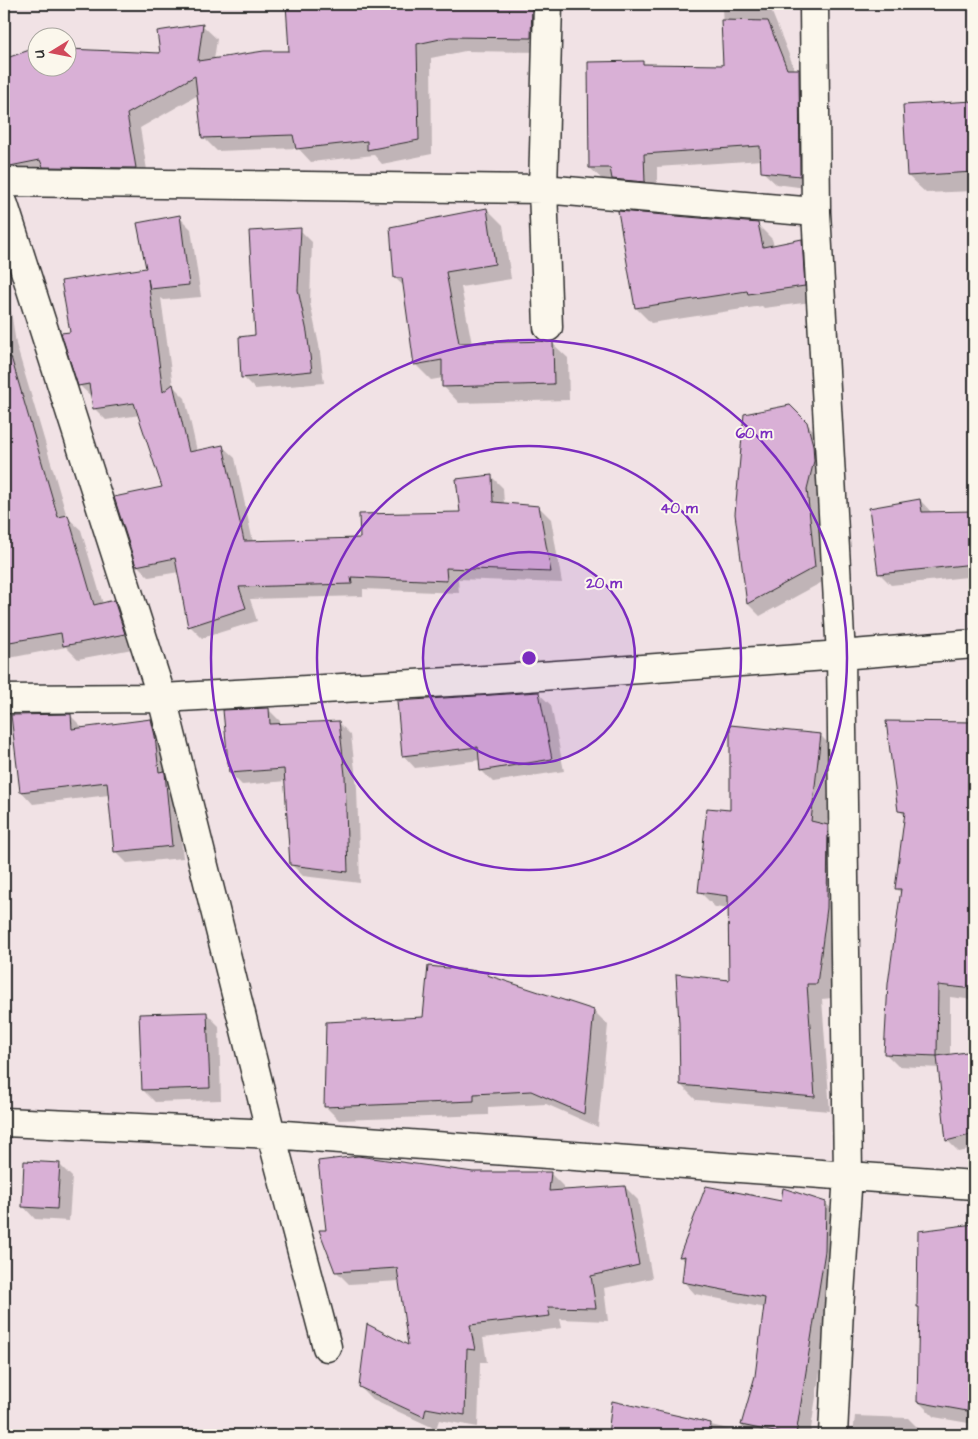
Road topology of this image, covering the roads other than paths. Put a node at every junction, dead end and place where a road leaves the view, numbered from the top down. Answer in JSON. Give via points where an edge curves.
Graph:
{"nodes":[{"id":1,"x":548,"y":4,"type":"edge"},
{"id":2,"x":814,"y":4,"type":"edge"},
{"id":3,"x":4,"y":182,"type":"edge"},
{"id":4,"x":544,"y":189,"type":"junction"},
{"id":5,"x":4,"y":205,"type":"edge"},
{"id":6,"x":816,"y":212,"type":"junction"},
{"id":7,"x":548,"y":327,"type":"dead end"},
{"id":8,"x":974,"y":644,"type":"edge"},
{"id":9,"x":841,"y":655,"type":"junction"},
{"id":10,"x":4,"y":698,"type":"edge"},
{"id":11,"x":162,"y":698,"type":"junction"},
{"id":12,"x":4,"y":1122,"type":"edge"},
{"id":13,"x":271,"y":1134,"type":"junction"},
{"id":14,"x":848,"y":1175,"type":"junction"},
{"id":15,"x":974,"y":1185,"type":"edge"},
{"id":16,"x":327,"y":1347,"type":"dead end"},
{"id":17,"x":832,"y":1435,"type":"edge"}],
"edges":[{"from":1,"to":4,"type":"street"},
{"from":2,"to":6,"type":"street"},
{"from":3,"to":4,"type":"street"},
{"from":4,"to":6,"type":"street"},
{"from":4,"to":7,"type":"street"},
{"from":5,"to":11,"type":"street"},
{"from":6,"to":9,"type":"street"},
{"from":8,"to":9,"type":"street"},
{"from":9,"to":11,"type":"street"},
{"from":9,"to":14,"type":"street"},
{"from":10,"to":11,"type":"street"},
{"from":11,"to":13,"type":"street"},
{"from":12,"to":13,"type":"street"},
{"from":13,"to":14,"type":"street"},
{"from":13,"to":16,"type":"street"},
{"from":14,"to":15,"type":"street"},
{"from":14,"to":17,"type":"street"}]}
